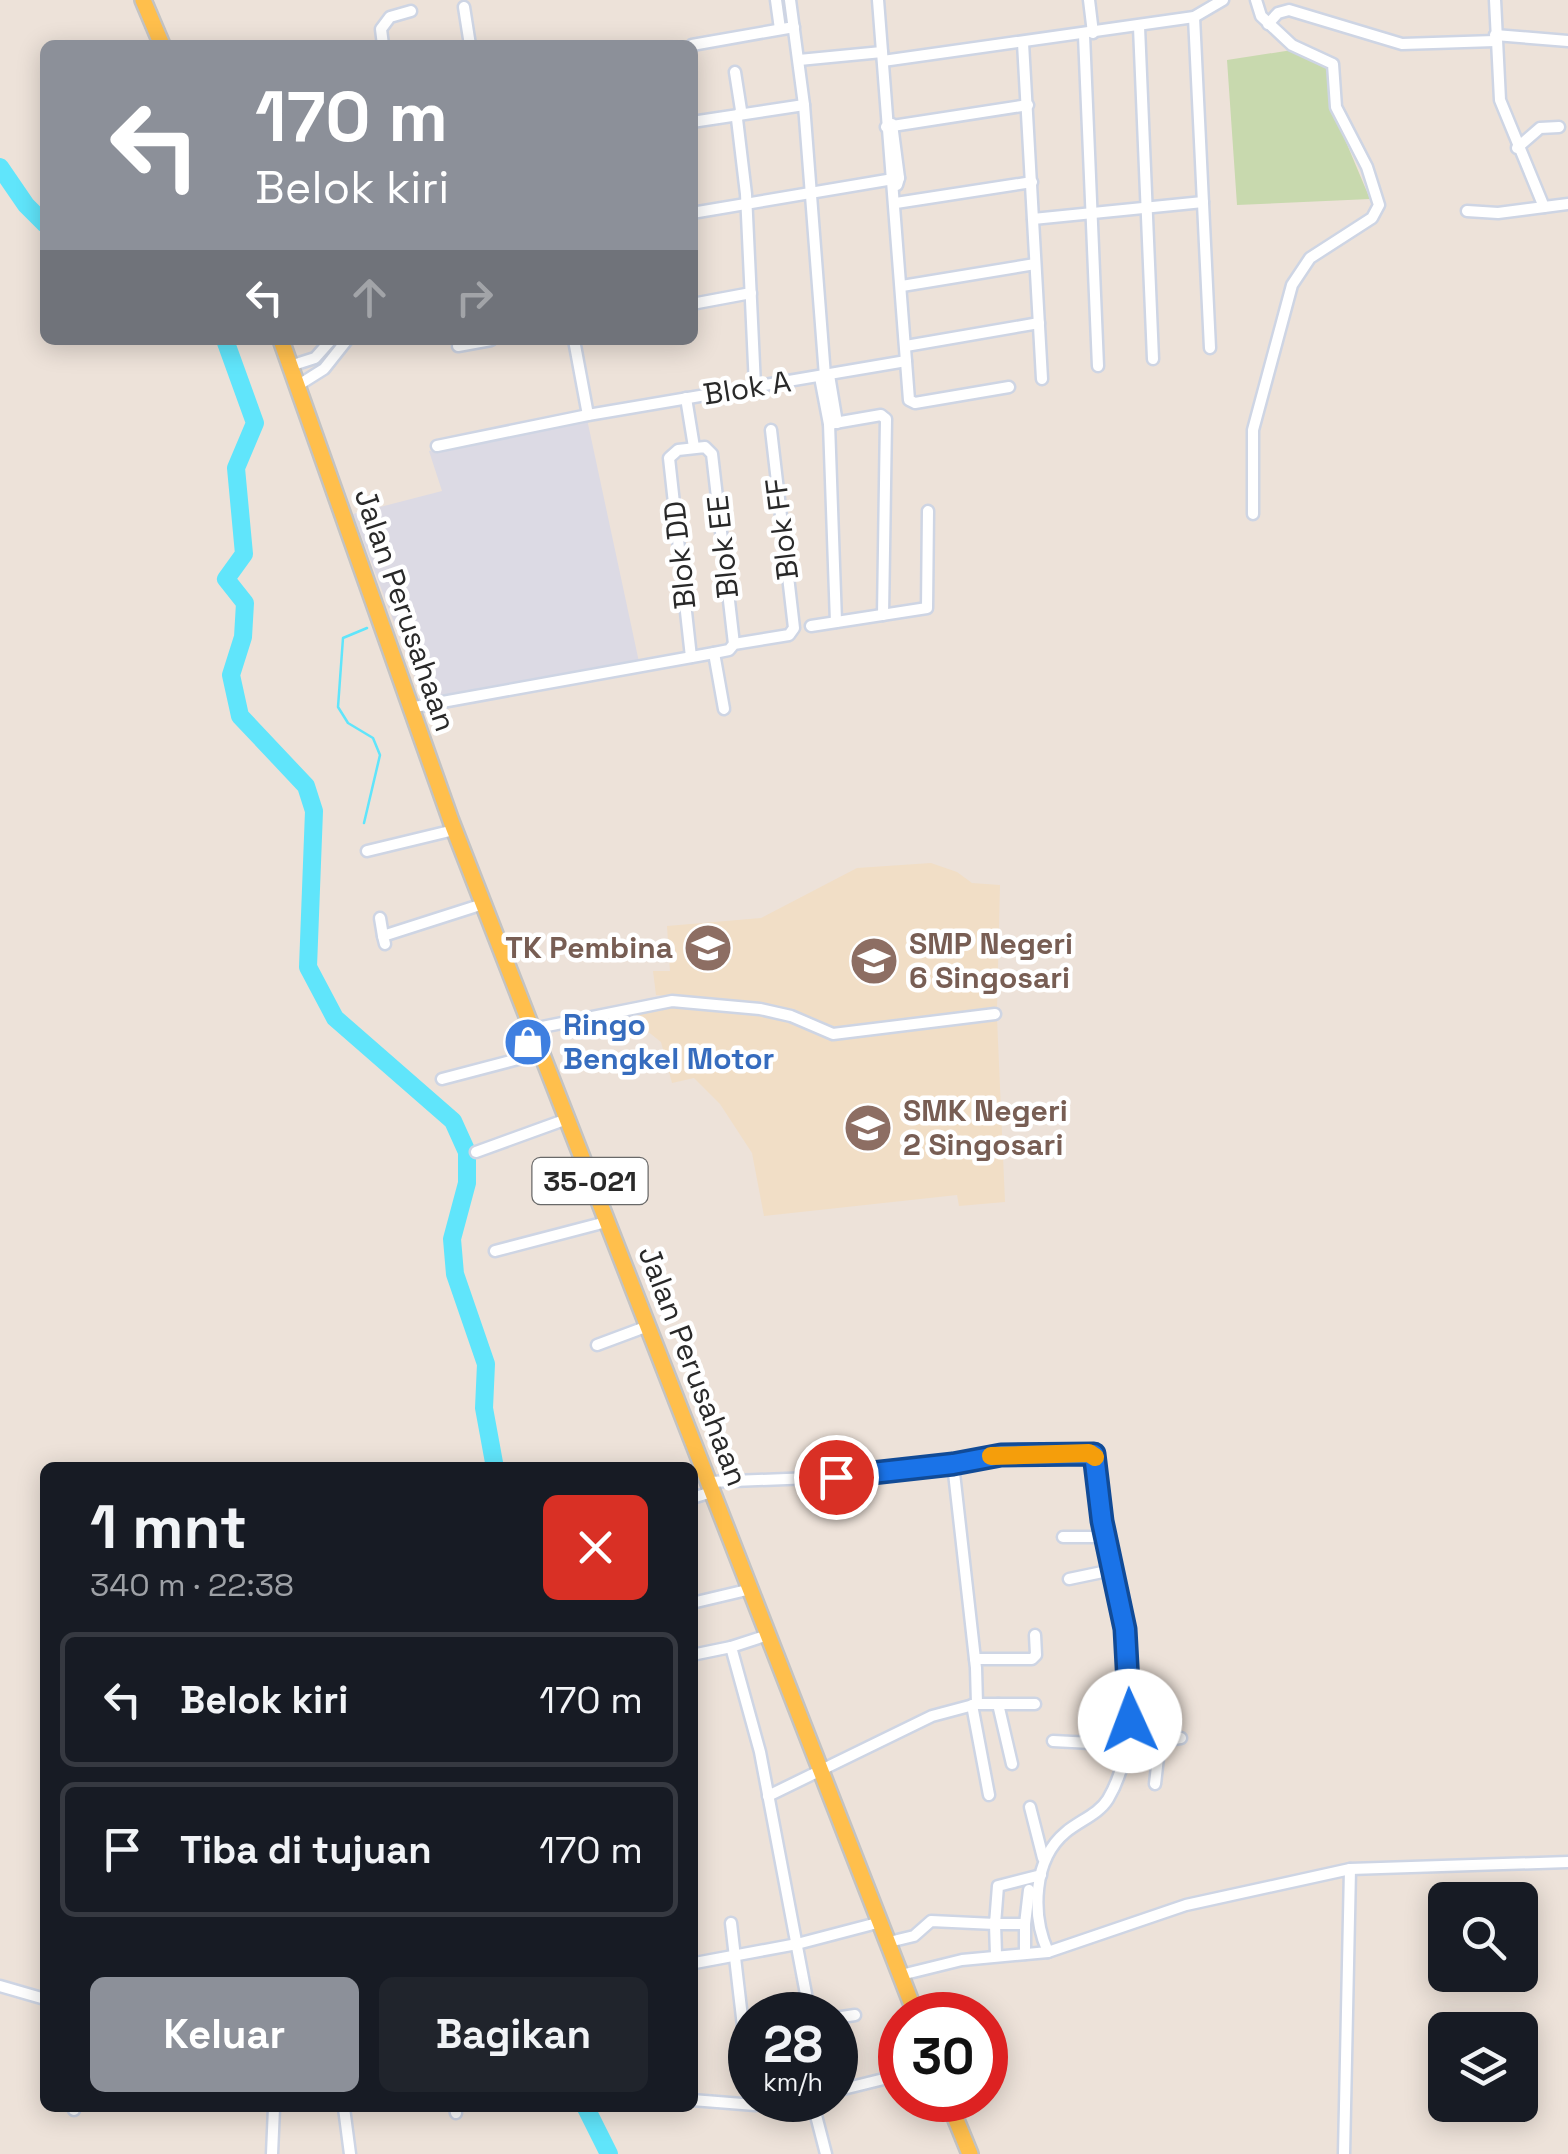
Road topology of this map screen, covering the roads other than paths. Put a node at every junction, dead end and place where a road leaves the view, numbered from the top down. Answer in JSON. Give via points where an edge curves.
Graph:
{"nodes":[{"id":1,"x":144,"y":0,"type":"edge"},
{"id":2,"x":776,"y":0,"type":"edge"},
{"id":3,"x":790,"y":0,"type":"edge"},
{"id":4,"x":878,"y":0,"type":"edge"},
{"id":5,"x":1089,"y":0,"type":"edge"},
{"id":6,"x":1223,"y":0,"type":"edge"},
{"id":7,"x":1256,"y":0,"type":"edge"},
{"id":8,"x":1495,"y":0,"type":"edge"},
{"id":9,"x":464,"y":7,"type":"dead end"},
{"id":10,"x":411,"y":11,"type":"dead end"},
{"id":11,"x":1194,"y":17,"type":"junction"},
{"id":12,"x":1264,"y":19,"type":"junction"},
{"id":13,"x":1138,"y":26,"type":"junction"},
{"id":14,"x":794,"y":27,"type":"junction"},
{"id":15,"x":780,"y":29,"type":"junction"},
{"id":16,"x":1089,"y":34,"type":"junction"},
{"id":17,"x":1495,"y":38,"type":"junction"},
{"id":18,"x":160,"y":40,"type":"edge"},
{"id":19,"x":382,"y":40,"type":"edge"},
{"id":20,"x":469,"y":40,"type":"edge"},
{"id":21,"x":1568,"y":40,"type":"edge"},
{"id":22,"x":1023,"y":43,"type":"junction"},
{"id":23,"x":698,"y":44,"type":"edge"},
{"id":24,"x":882,"y":56,"type":"junction"},
{"id":25,"x":799,"y":60,"type":"junction"},
{"id":26,"x":735,"y":72,"type":"dead end"},
{"id":27,"x":804,"y":105,"type":"junction"},
{"id":28,"x":1028,"y":106,"type":"junction"},
{"id":29,"x":739,"y":115,"type":"junction"},
{"id":30,"x":698,"y":121,"type":"edge"},
{"id":31,"x":889,"y":125,"type":"junction"},
{"id":32,"x":1559,"y":127,"type":"dead end"},
{"id":33,"x":1517,"y":148,"type":"junction"},
{"id":34,"x":895,"y":182,"type":"junction"},
{"id":35,"x":1032,"y":182,"type":"junction"},
{"id":36,"x":810,"y":192,"type":"junction"},
{"id":37,"x":1203,"y":202,"type":"junction"},
{"id":38,"x":745,"y":203,"type":"junction"},
{"id":39,"x":896,"y":203,"type":"junction"},
{"id":40,"x":1568,"y":204,"type":"edge"},
{"id":41,"x":1544,"y":207,"type":"junction"},
{"id":42,"x":1147,"y":208,"type":"junction"},
{"id":43,"x":1467,"y":211,"type":"dead end"},
{"id":44,"x":698,"y":212,"type":"edge"},
{"id":45,"x":1092,"y":214,"type":"junction"},
{"id":46,"x":1033,"y":218,"type":"junction"},
{"id":47,"x":1035,"y":264,"type":"junction"},
{"id":48,"x":902,"y":286,"type":"junction"},
{"id":49,"x":751,"y":293,"type":"junction"},
{"id":50,"x":698,"y":303,"type":"edge"},
{"id":51,"x":1039,"y":323,"type":"junction"},
{"id":52,"x":283,"y":345,"type":"edge"},
{"id":53,"x":327,"y":345,"type":"edge"},
{"id":54,"x":343,"y":345,"type":"edge"},
{"id":55,"x":464,"y":345,"type":"edge"},
{"id":56,"x":575,"y":345,"type":"edge"},
{"id":57,"x":458,"y":346,"type":"dead end"},
{"id":58,"x":906,"y":346,"type":"junction"},
{"id":59,"x":1210,"y":348,"type":"dead end"},
{"id":60,"x":1153,"y":359,"type":"dead end"},
{"id":61,"x":906,"y":361,"type":"junction"},
{"id":62,"x":290,"y":366,"type":"junction"},
{"id":63,"x":1098,"y":366,"type":"dead end"},
{"id":64,"x":825,"y":376,"type":"junction"},
{"id":65,"x":1042,"y":379,"type":"dead end"},
{"id":66,"x":297,"y":386,"type":"junction"},
{"id":67,"x":756,"y":386,"type":"junction"},
{"id":68,"x":1009,"y":387,"type":"dead end"},
{"id":69,"x":686,"y":398,"type":"junction"},
{"id":70,"x":588,"y":415,"type":"junction"},
{"id":71,"x":833,"y":423,"type":"junction"},
{"id":72,"x":770,"y":430,"type":"dead end"},
{"id":73,"x":437,"y":446,"type":"dead end"},
{"id":74,"x":694,"y":447,"type":"junction"},
{"id":75,"x":928,"y":511,"type":"dead end"},
{"id":76,"x":1253,"y":514,"type":"dead end"},
{"id":77,"x":883,"y":615,"type":"junction"},
{"id":78,"x":836,"y":622,"type":"junction"},
{"id":79,"x":811,"y":626,"type":"dead end"},
{"id":80,"x":734,"y":644,"type":"junction"},
{"id":81,"x":714,"y":653,"type":"junction"},
{"id":82,"x":691,"y":657,"type":"junction"},
{"id":83,"x":409,"y":708,"type":"junction"},
{"id":84,"x":724,"y":709,"type":"dead end"},
{"id":85,"x":454,"y":830,"type":"junction"},
{"id":86,"x":367,"y":851,"type":"dead end"},
{"id":87,"x":483,"y":904,"type":"junction"},
{"id":88,"x":380,"y":918,"type":"dead end"},
{"id":89,"x":995,"y":1014,"type":"dead end"},
{"id":90,"x":532,"y":1030,"type":"junction"},
{"id":91,"x":541,"y":1053,"type":"junction"},
{"id":92,"x":442,"y":1080,"type":"dead end"},
{"id":93,"x":566,"y":1120,"type":"junction"},
{"id":94,"x":476,"y":1152,"type":"dead end"},
{"id":95,"x":606,"y":1222,"type":"junction"},
{"id":96,"x":494,"y":1251,"type":"dead end"},
{"id":97,"x":648,"y":1326,"type":"junction"},
{"id":98,"x":597,"y":1345,"type":"dead end"},
{"id":99,"x":953,"y":1464,"type":"junction"},
{"id":100,"x":710,"y":1487,"type":"junction"},
{"id":101,"x":698,"y":1494,"type":"edge"},
{"id":102,"x":1062,"y":1537,"type":"dead end"},
{"id":103,"x":1106,"y":1537,"type":"junction"},
{"id":104,"x":1112,"y":1570,"type":"junction"},
{"id":105,"x":1069,"y":1580,"type":"dead end"},
{"id":106,"x":751,"y":1589,"type":"junction"},
{"id":107,"x":698,"y":1601,"type":"edge"},
{"id":108,"x":768,"y":1634,"type":"junction"},
{"id":109,"x":1034,"y":1635,"type":"dead end"},
{"id":110,"x":732,"y":1647,"type":"junction"},
{"id":111,"x":698,"y":1654,"type":"edge"},
{"id":112,"x":976,"y":1659,"type":"junction"},
{"id":113,"x":974,"y":1704,"type":"junction"},
{"id":114,"x":998,"y":1704,"type":"junction"},
{"id":115,"x":1036,"y":1704,"type":"dead end"},
{"id":116,"x":1181,"y":1738,"type":"dead end"},
{"id":117,"x":1160,"y":1740,"type":"junction"},
{"id":118,"x":1053,"y":1741,"type":"dead end"},
{"id":119,"x":1130,"y":1745,"type":"junction"},
{"id":120,"x":1012,"y":1764,"type":"dead end"},
{"id":121,"x":821,"y":1772,"type":"junction"},
{"id":122,"x":1155,"y":1784,"type":"dead end"},
{"id":123,"x":990,"y":1794,"type":"dead end"},
{"id":124,"x":768,"y":1796,"type":"junction"},
{"id":125,"x":1030,"y":1807,"type":"dead end"},
{"id":126,"x":1044,"y":1858,"type":"junction"},
{"id":127,"x":1568,"y":1862,"type":"edge"},
{"id":128,"x":1350,"y":1869,"type":"junction"},
{"id":129,"x":1041,"y":1875,"type":"junction"},
{"id":130,"x":1029,"y":1890,"type":"dead end"},
{"id":131,"x":731,"y":1922,"type":"dead end"},
{"id":132,"x":881,"y":1922,"type":"junction"},
{"id":133,"x":995,"y":1924,"type":"junction"},
{"id":134,"x":1025,"y":1924,"type":"junction"},
{"id":135,"x":889,"y":1942,"type":"junction"},
{"id":136,"x":797,"y":1944,"type":"junction"},
{"id":137,"x":1048,"y":1952,"type":"junction"},
{"id":138,"x":1026,"y":1954,"type":"junction"},
{"id":139,"x":736,"y":1955,"type":"junction"},
{"id":140,"x":996,"y":1955,"type":"junction"},
{"id":141,"x":698,"y":1961,"type":"edge"},
{"id":142,"x":901,"y":1975,"type":"junction"},
{"id":143,"x":0,"y":1986,"type":"edge"},
{"id":144,"x":740,"y":1992,"type":"edge"},
{"id":145,"x":806,"y":1992,"type":"edge"},
{"id":146,"x":907,"y":1992,"type":"edge"},
{"id":147,"x":40,"y":1998,"type":"edge"},
{"id":148,"x":698,"y":2100,"type":"edge"},
{"id":149,"x":728,"y":2103,"type":"edge"},
{"id":150,"x":274,"y":2112,"type":"edge"},
{"id":151,"x":345,"y":2112,"type":"edge"},
{"id":152,"x":818,"y":2122,"type":"edge"},
{"id":153,"x":957,"y":2122,"type":"edge"},
{"id":154,"x":272,"y":2154,"type":"edge"},
{"id":155,"x":350,"y":2154,"type":"edge"},
{"id":156,"x":826,"y":2154,"type":"edge"},
{"id":157,"x":970,"y":2154,"type":"edge"},
{"id":158,"x":1344,"y":2154,"type":"edge"}],
"edges":[{"from":1,"to":18,"type":"main road"},
{"from":2,"to":15,"type":"street"},
{"from":3,"to":14,"type":"street"},
{"from":4,"to":24,"type":"street"},
{"from":5,"to":16,"type":"street"},
{"from":6,"to":11,"type":"street"},
{"from":7,"to":12,"type":"street"},
{"from":8,"to":17,"type":"street"},
{"from":9,"to":20,"type":"street"},
{"from":10,"to":19,"type":"street","via":[[388,20]]},
{"from":11,"to":13,"type":"street"},
{"from":11,"to":37,"type":"street"},
{"from":12,"to":17,"type":"street","via":[[1289,10],[1402,44]]},
{"from":12,"to":76,"type":"street","via":[[1305,53],[1335,67],[1336,107],[1379,204],[1372,218],[1310,258],[1292,285],[1254,430]]},
{"from":13,"to":16,"type":"street"},
{"from":13,"to":42,"type":"street"},
{"from":14,"to":15,"type":"street"},
{"from":14,"to":25,"type":"street"},
{"from":15,"to":23,"type":"street"},
{"from":16,"to":22,"type":"street"},
{"from":16,"to":45,"type":"street"},
{"from":17,"to":21,"type":"street"},
{"from":17,"to":33,"type":"street","via":[[1500,100]]},
{"from":22,"to":24,"type":"street"},
{"from":22,"to":28,"type":"street"},
{"from":24,"to":25,"type":"street"},
{"from":24,"to":31,"type":"street"},
{"from":25,"to":27,"type":"street"},
{"from":26,"to":29,"type":"street"},
{"from":27,"to":29,"type":"street"},
{"from":27,"to":36,"type":"street"},
{"from":28,"to":31,"type":"street"},
{"from":28,"to":35,"type":"street"},
{"from":29,"to":30,"type":"street"},
{"from":29,"to":38,"type":"street"},
{"from":31,"to":34,"type":"street"},
{"from":32,"to":33,"type":"street","via":[[1540,128]]},
{"from":33,"to":41,"type":"street"},
{"from":34,"to":36,"type":"street"},
{"from":34,"to":39,"type":"street"},
{"from":35,"to":39,"type":"street"},
{"from":35,"to":46,"type":"street"},
{"from":36,"to":38,"type":"street"},
{"from":36,"to":64,"type":"street"},
{"from":37,"to":42,"type":"street"},
{"from":37,"to":59,"type":"street"},
{"from":38,"to":44,"type":"street"},
{"from":38,"to":49,"type":"street"},
{"from":39,"to":48,"type":"street"},
{"from":40,"to":41,"type":"street"},
{"from":41,"to":43,"type":"street"},
{"from":42,"to":45,"type":"street"},
{"from":42,"to":60,"type":"street"},
{"from":45,"to":46,"type":"street"},
{"from":45,"to":63,"type":"street"},
{"from":46,"to":47,"type":"street"},
{"from":47,"to":48,"type":"street"},
{"from":47,"to":51,"type":"street"},
{"from":48,"to":58,"type":"street"},
{"from":49,"to":50,"type":"street"},
{"from":49,"to":67,"type":"street"},
{"from":51,"to":58,"type":"street"},
{"from":51,"to":65,"type":"street"},
{"from":52,"to":62,"type":"main road","name":"Jalan Perusahaan","number":"35-021"},
{"from":53,"to":62,"type":"street","via":[[315,358]]},
{"from":54,"to":66,"type":"street","via":[[329,365]]},
{"from":55,"to":57,"type":"street"},
{"from":56,"to":70,"type":"street"},
{"from":58,"to":61,"type":"street"},
{"from":61,"to":64,"type":"street","name":"Blok A"},
{"from":61,"to":68,"type":"street","via":[[913,403]]},
{"from":62,"to":66,"type":"main road","name":"Jalan Perusahaan","number":"35-021"},
{"from":64,"to":67,"type":"street","name":"Blok A"},
{"from":64,"to":71,"type":"street"},
{"from":66,"to":83,"type":"main road","name":"Jalan Perusahaan","number":"35-021"},
{"from":67,"to":69,"type":"street","name":"Blok A"},
{"from":69,"to":70,"type":"street","name":"Blok A"},
{"from":69,"to":74,"type":"street"},
{"from":70,"to":73,"type":"street","name":"Blok A"},
{"from":71,"to":77,"type":"street","via":[[881,414],[886,419]]},
{"from":71,"to":78,"type":"street"},
{"from":72,"to":80,"type":"street","name":"Blok FF","via":[[794,628]]},
{"from":74,"to":80,"type":"street","name":"Blok EE","via":[[710,450]]},
{"from":74,"to":82,"type":"street","name":"Blok DD","via":[[671,454]]},
{"from":75,"to":77,"type":"street","via":[[927,607]]},
{"from":77,"to":78,"type":"street"},
{"from":78,"to":79,"type":"street"},
{"from":80,"to":81,"type":"street"},
{"from":81,"to":82,"type":"street"},
{"from":81,"to":84,"type":"street"},
{"from":82,"to":83,"type":"street"},
{"from":83,"to":85,"type":"main road","name":"Jalan Perusahaan","number":"35-021"},
{"from":85,"to":86,"type":"street"},
{"from":85,"to":87,"type":"main road","name":"Jalan Perusahaan","number":"35-021"},
{"from":87,"to":88,"type":"street","via":[[384,940]]},
{"from":87,"to":90,"type":"main road","name":"Jalan Perusahaan","number":"35-021"},
{"from":89,"to":90,"type":"street","via":[[832,1034],[760,1009],[672,1001]]},
{"from":90,"to":91,"type":"main road","name":"Jalan Perusahaan","number":"35-021"},
{"from":91,"to":92,"type":"street"},
{"from":91,"to":93,"type":"main road","name":"Jalan Perusahaan","number":"35-021"},
{"from":93,"to":94,"type":"street"},
{"from":93,"to":95,"type":"main road","name":"Jalan Perusahaan","number":"35-021"},
{"from":95,"to":96,"type":"street"},
{"from":95,"to":97,"type":"main road","name":"Jalan Perusahaan","number":"35-021"},
{"from":97,"to":98,"type":"street"},
{"from":97,"to":100,"type":"main road","name":"Jalan Perusahaan","number":"35-021"},
{"from":99,"to":100,"type":"street"},
{"from":99,"to":103,"type":"street","via":[[1001,1455],[1093,1454]]},
{"from":99,"to":112,"type":"street"},
{"from":100,"to":101,"type":"street"},
{"from":100,"to":106,"type":"main road","name":"Jalan Perusahaan","number":"35-021"},
{"from":102,"to":103,"type":"street"},
{"from":103,"to":104,"type":"street"},
{"from":104,"to":105,"type":"street"},
{"from":104,"to":119,"type":"street","via":[[1125,1629]]},
{"from":106,"to":107,"type":"street"},
{"from":106,"to":108,"type":"main road","name":"Jalan Perusahaan","number":"35-021"},
{"from":108,"to":110,"type":"street"},
{"from":108,"to":121,"type":"main road","name":"Jalan Perusahaan","number":"35-021"},
{"from":109,"to":112,"type":"street","via":[[1036,1655],[1030,1660]]},
{"from":110,"to":111,"type":"street"},
{"from":110,"to":124,"type":"street"},
{"from":112,"to":113,"type":"street"},
{"from":113,"to":114,"type":"street"},
{"from":113,"to":121,"type":"street","via":[[932,1716]]},
{"from":113,"to":123,"type":"street"},
{"from":114,"to":115,"type":"street"},
{"from":114,"to":120,"type":"street"},
{"from":116,"to":117,"type":"street"},
{"from":117,"to":119,"type":"street"},
{"from":117,"to":122,"type":"street"},
{"from":118,"to":119,"type":"street"},
{"from":119,"to":126,"type":"street","via":[[1105,1804],[1062,1835]]},
{"from":121,"to":124,"type":"street"},
{"from":121,"to":132,"type":"main road","name":"Jalan Perusahaan","number":"35-021"},
{"from":124,"to":136,"type":"street"},
{"from":125,"to":126,"type":"street"},
{"from":126,"to":129,"type":"street"},
{"from":127,"to":128,"type":"street"},
{"from":128,"to":137,"type":"street","via":[[1186,1905]]},
{"from":128,"to":158,"type":"street"},
{"from":129,"to":133,"type":"street","via":[[998,1886]]},
{"from":129,"to":137,"type":"street","via":[[1040,1928]]},
{"from":130,"to":134,"type":"street"},
{"from":131,"to":139,"type":"street"},
{"from":132,"to":135,"type":"main road","name":"Jalan Perusahaan","number":"35-021"},
{"from":132,"to":136,"type":"street"},
{"from":133,"to":134,"type":"street"},
{"from":133,"to":135,"type":"street","via":[[931,1921],[914,1936]]},
{"from":133,"to":140,"type":"street"},
{"from":134,"to":138,"type":"street"},
{"from":135,"to":142,"type":"main road","name":"Jalan Perusahaan","number":"35-021"},
{"from":136,"to":139,"type":"street"},
{"from":136,"to":145,"type":"street"},
{"from":137,"to":138,"type":"street"},
{"from":138,"to":140,"type":"street"},
{"from":139,"to":141,"type":"street"},
{"from":139,"to":144,"type":"street"},
{"from":140,"to":142,"type":"street"},
{"from":142,"to":146,"type":"main road","name":"Jalan Perusahaan","number":"35-021"},
{"from":143,"to":147,"type":"street"},
{"from":148,"to":149,"type":"street"},
{"from":150,"to":154,"type":"street"},
{"from":151,"to":155,"type":"street"},
{"from":152,"to":156,"type":"street"},
{"from":153,"to":157,"type":"main road"}]}
